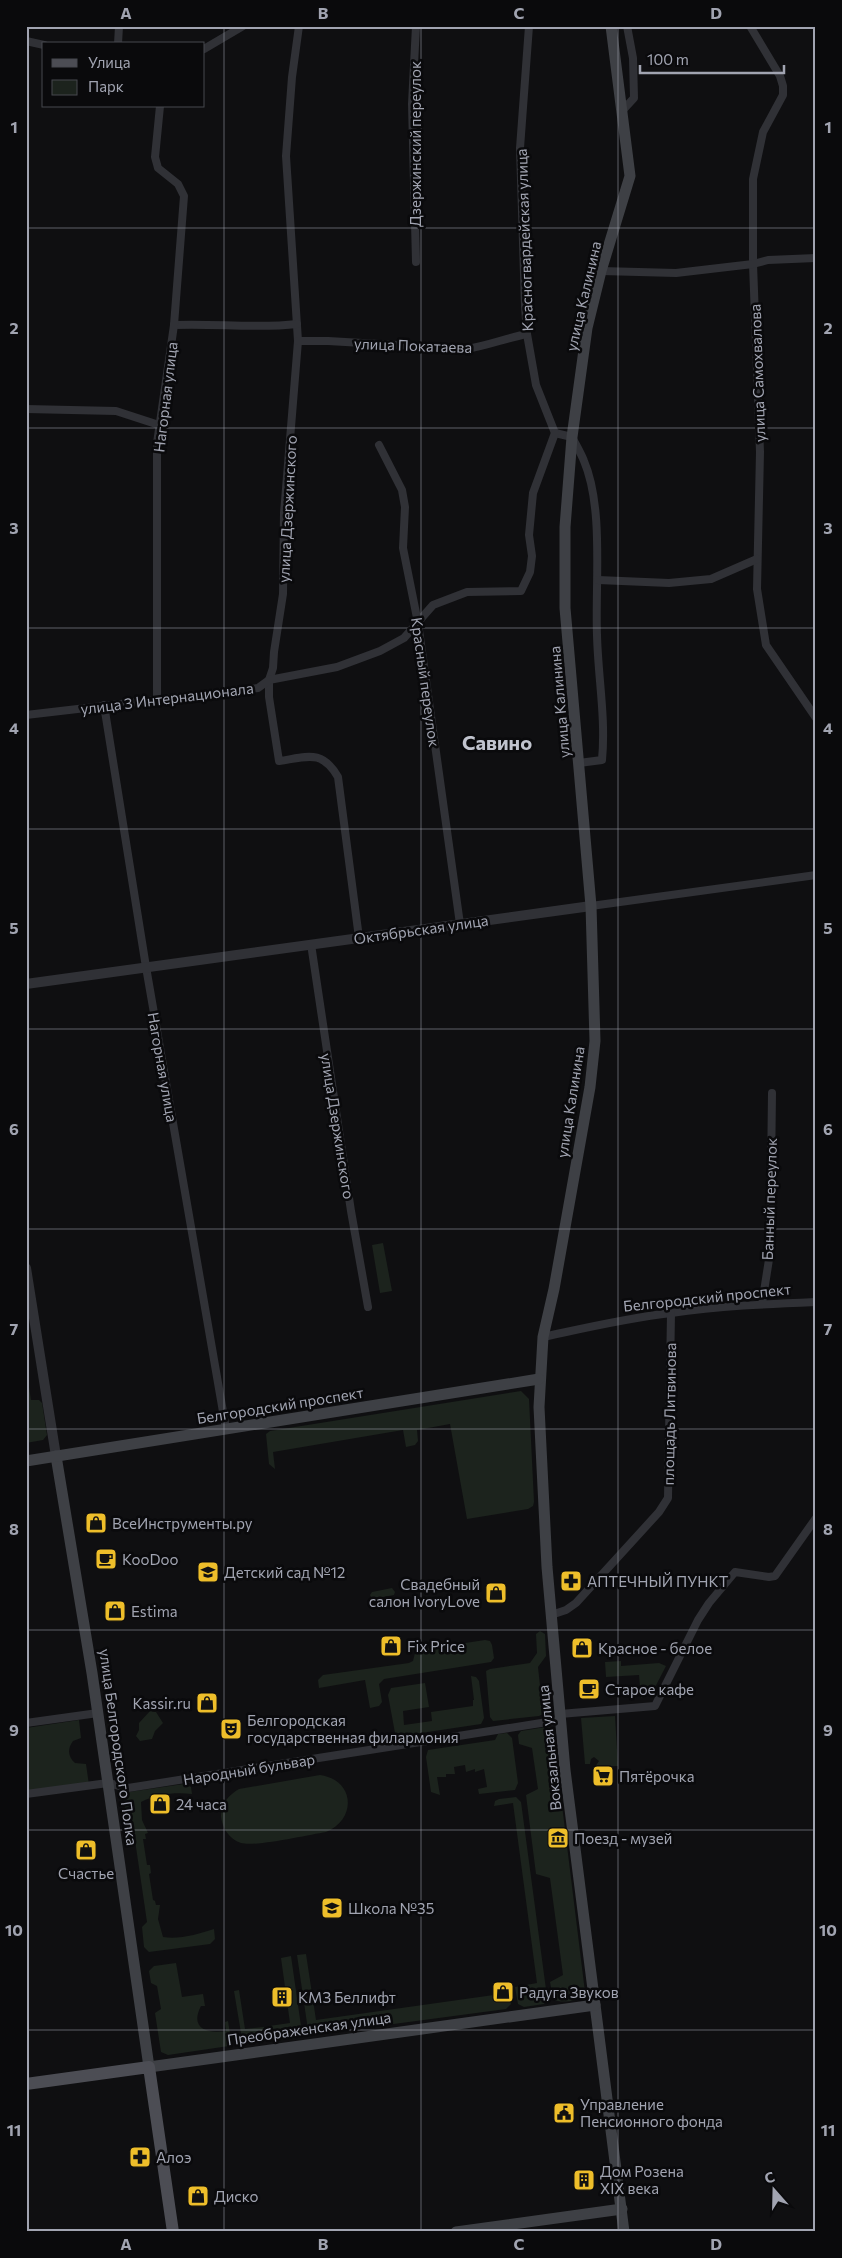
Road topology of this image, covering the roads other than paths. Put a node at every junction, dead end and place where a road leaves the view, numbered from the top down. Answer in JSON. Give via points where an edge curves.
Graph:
{"nodes":[{"id":1,"x":119,"y":26,"type":"edge"},
{"id":2,"x":243,"y":26,"type":"edge"},
{"id":3,"x":299,"y":26,"type":"edge"},
{"id":4,"x":416,"y":26,"type":"edge"},
{"id":5,"x":529,"y":26,"type":"edge"},
{"id":6,"x":611,"y":26,"type":"edge"},
{"id":7,"x":627,"y":26,"type":"edge"},
{"id":8,"x":750,"y":26,"type":"edge"},
{"id":9,"x":26,"y":41,"type":"edge"},
{"id":10,"x":118,"y":42,"type":"edge"},
{"id":11,"x":42,"y":45,"type":"edge"},
{"id":12,"x":205,"y":48,"type":"edge"},
{"id":13,"x":160,"y":108,"type":"edge"},
{"id":14,"x":622,"y":111,"type":"junction"},
{"id":15,"x":816,"y":258,"type":"edge"},
{"id":16,"x":416,"y":262,"type":"dead end"},
{"id":17,"x":753,"y":264,"type":"junction"},
{"id":18,"x":601,"y":271,"type":"junction"},
{"id":19,"x":297,"y":324,"type":"junction"},
{"id":20,"x":174,"y":325,"type":"junction"},
{"id":21,"x":527,"y":334,"type":"junction"},
{"id":22,"x":298,"y":342,"type":"junction"},
{"id":23,"x":26,"y":409,"type":"edge"},
{"id":24,"x":159,"y":425,"type":"junction"},
{"id":25,"x":556,"y":433,"type":"junction"},
{"id":26,"x":572,"y":437,"type":"junction"},
{"id":27,"x":379,"y":445,"type":"dead end"},
{"id":28,"x":757,"y":559,"type":"junction"},
{"id":29,"x":598,"y":580,"type":"junction"},
{"id":30,"x":418,"y":623,"type":"junction"},
{"id":31,"x":269,"y":680,"type":"junction"},
{"id":32,"x":157,"y":699,"type":"junction"},
{"id":33,"x":104,"y":705,"type":"junction"},
{"id":34,"x":26,"y":715,"type":"edge"},
{"id":35,"x":816,"y":718,"type":"edge"},
{"id":36,"x":579,"y":763,"type":"junction"},
{"id":37,"x":816,"y":876,"type":"edge"},
{"id":38,"x":591,"y":906,"type":"junction"},
{"id":39,"x":460,"y":924,"type":"junction"},
{"id":40,"x":359,"y":938,"type":"junction"},
{"id":41,"x":311,"y":944,"type":"junction"},
{"id":42,"x":146,"y":966,"type":"junction"},
{"id":43,"x":26,"y":984,"type":"edge"},
{"id":44,"x":772,"y":1093,"type":"dead end"},
{"id":45,"x":26,"y":1268,"type":"edge"},
{"id":46,"x":816,"y":1302,"type":"edge"},
{"id":47,"x":762,"y":1304,"type":"junction"},
{"id":48,"x":368,"y":1308,"type":"dead end"},
{"id":49,"x":671,"y":1313,"type":"junction"},
{"id":50,"x":543,"y":1337,"type":"junction"},
{"id":51,"x":539,"y":1379,"type":"junction"},
{"id":52,"x":226,"y":1429,"type":"junction"},
{"id":53,"x":56,"y":1456,"type":"junction"},
{"id":54,"x":26,"y":1461,"type":"edge"},
{"id":55,"x":816,"y":1518,"type":"edge"},
{"id":56,"x":551,"y":1614,"type":"junction"},
{"id":57,"x":98,"y":1713,"type":"junction"},
{"id":58,"x":560,"y":1717,"type":"junction"},
{"id":59,"x":26,"y":1723,"type":"edge"},
{"id":60,"x":108,"y":1783,"type":"junction"},
{"id":61,"x":26,"y":1794,"type":"edge"},
{"id":62,"x":595,"y":2005,"type":"junction"},
{"id":63,"x":149,"y":2067,"type":"junction"},
{"id":64,"x":26,"y":2084,"type":"edge"},
{"id":65,"x":622,"y":2209,"type":"junction"},
{"id":66,"x":173,"y":2232,"type":"edge"},
{"id":67,"x":456,"y":2232,"type":"edge"},
{"id":68,"x":624,"y":2232,"type":"edge"}],
"edges":[{"from":1,"to":10,"type":"street"},
{"from":2,"to":12,"type":"street"},
{"from":3,"to":19,"type":"street","name":"улица Дзержинского","via":[[286,156]]},
{"from":4,"to":16,"type":"street","name":"Дзержинский переулок","via":[[412,104]]},
{"from":5,"to":21,"type":"street","name":"Красногвардейская улица","via":[[520,148]]},
{"from":6,"to":14,"type":"main road","name":"улица Калинина"},
{"from":7,"to":14,"type":"street","via":[[633,58],[634,98]]},
{"from":8,"to":17,"type":"street","name":"улица Самохвалова","via":[[783,86],[783,95],[763,132],[753,179]]},
{"from":9,"to":11,"type":"street"},
{"from":13,"to":20,"type":"street","name":"Нагорная улица","via":[[155,158],[158,168],[178,184],[184,196]]},
{"from":14,"to":18,"type":"main road","name":"улица Калинина","via":[[630,176]]},
{"from":15,"to":17,"type":"street","via":[[768,260]]},
{"from":17,"to":18,"type":"street","via":[[676,273]]},
{"from":17,"to":28,"type":"street","name":"улица Самохвалова","via":[[760,452]]},
{"from":18,"to":26,"type":"main road","name":"улица Калинина","via":[[587,328]]},
{"from":19,"to":20,"type":"street","via":[[269,327],[211,323]]},
{"from":19,"to":22,"type":"street","name":"улица Дзержинского"},
{"from":20,"to":24,"type":"street","name":"Нагорная улица"},
{"from":21,"to":22,"type":"street","name":"улица Покатаева","via":[[466,349]]},
{"from":21,"to":25,"type":"street","name":"Красногвардейская улица","via":[[536,385]]},
{"from":22,"to":31,"type":"street","name":"улица Дзержинского","via":[[284,513],[283,594]]},
{"from":23,"to":24,"type":"street","via":[[116,411]]},
{"from":24,"to":32,"type":"street","name":"Нагорная улица"},
{"from":25,"to":26,"type":"street"},
{"from":25,"to":30,"type":"street","name":"улица 3 Интернационала","via":[[533,493],[529,534],[532,556],[530,572],[521,591],[467,592],[434,606]]},
{"from":26,"to":29,"type":"street","via":[[585,462],[594,502]]},
{"from":26,"to":36,"type":"main road","name":"улица Калинина","via":[[564,572]]},
{"from":27,"to":30,"type":"street","name":"Красный переулок","via":[[402,490],[405,507],[403,548]]},
{"from":28,"to":29,"type":"street","via":[[711,579],[670,583]]},
{"from":28,"to":35,"type":"street","name":"улица Самохвалова","via":[[757,589],[766,645]]},
{"from":29,"to":36,"type":"street","via":[[602,760]]},
{"from":30,"to":31,"type":"street","name":"улица 3 Интернационала","via":[[404,638],[380,651],[337,667]]},
{"from":30,"to":39,"type":"street","name":"Красный переулок"},
{"from":31,"to":32,"type":"street","name":"улица 3 Интернационала","via":[[258,688]]},
{"from":31,"to":40,"type":"street","name":"улица Дзержинского","via":[[279,761],[319,757],[331,765],[338,777]]},
{"from":32,"to":33,"type":"street","name":"улица 3 Интернационала"},
{"from":33,"to":34,"type":"street","name":"улица 3 Интернационала"},
{"from":33,"to":42,"type":"street","name":"Нагорная улица"},
{"from":36,"to":38,"type":"main road","name":"улица Калинина"},
{"from":37,"to":38,"type":"street","name":"Октябрьская улица"},
{"from":38,"to":39,"type":"street","name":"Октябрьская улица"},
{"from":38,"to":50,"type":"main road","name":"улица Калинина","via":[[594,1041],[590,1087]]},
{"from":39,"to":40,"type":"street","name":"Октябрьская улица"},
{"from":40,"to":41,"type":"street","name":"Октябрьская улица"},
{"from":41,"to":42,"type":"street","name":"Октябрьская улица"},
{"from":41,"to":48,"type":"street","name":"улица Дзержинского"},
{"from":42,"to":43,"type":"street","name":"Октябрьская улица"},
{"from":42,"to":52,"type":"street","name":"Нагорная улица"},
{"from":44,"to":47,"type":"street","name":"Банный переулок","via":[[770,1253]]},
{"from":45,"to":53,"type":"street","name":"улица Белгородского Полка"},
{"from":46,"to":47,"type":"street","name":"Белгородский проспект"},
{"from":47,"to":49,"type":"street","name":"Белгородский проспект"},
{"from":49,"to":50,"type":"street","name":"Белгородский проспект"},
{"from":49,"to":56,"type":"street","name":"площадь Литвинова","via":[[668,1498],[576,1603]]},
{"from":50,"to":51,"type":"main road","name":"улица Калинина"},
{"from":51,"to":52,"type":"main road","name":"Белгородский проспект"},
{"from":51,"to":56,"type":"main road","name":"Вокзальная улица"},
{"from":52,"to":53,"type":"main road","name":"Белгородский проспект"},
{"from":53,"to":54,"type":"main road","name":"Белгородский проспект"},
{"from":53,"to":57,"type":"main road","name":"улица Белгородского Полка"},
{"from":55,"to":58,"type":"street","name":"Народный бульвар","via":[[775,1576],[735,1572],[698,1620],[655,1706]]},
{"from":56,"to":58,"type":"main road","name":"Вокзальная улица"},
{"from":57,"to":59,"type":"street"},
{"from":57,"to":60,"type":"main road","name":"улица Белгородского Полка"},
{"from":58,"to":60,"type":"street","name":"Народный бульвар","via":[[128,1788]]},
{"from":58,"to":62,"type":"main road","name":"Вокзальная улица"},
{"from":60,"to":61,"type":"street","name":"Народный бульвар"},
{"from":60,"to":63,"type":"main road","name":"улица Белгородского Полка"},
{"from":62,"to":63,"type":"main road","name":"Преображенская улица"},
{"from":62,"to":65,"type":"main road","name":"Вокзальная улица"},
{"from":63,"to":64,"type":"main road","name":"Преображенская улица"},
{"from":63,"to":66,"type":"main road","name":"улица Белгородского Полка"},
{"from":65,"to":67,"type":"main road"},
{"from":65,"to":68,"type":"main road","name":"Вокзальная улица"}]}
